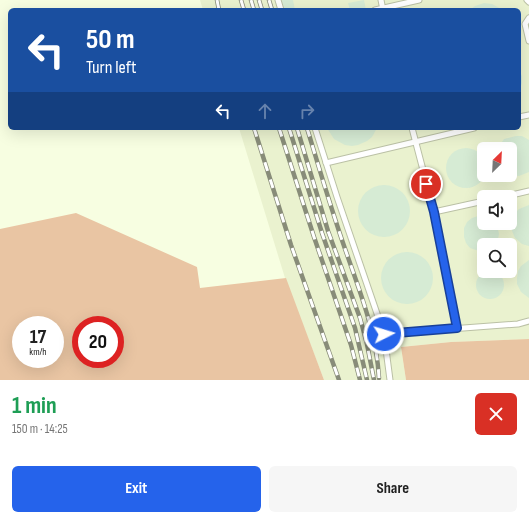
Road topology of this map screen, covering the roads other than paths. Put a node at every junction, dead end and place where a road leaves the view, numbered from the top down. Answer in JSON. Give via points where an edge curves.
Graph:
{"nodes":[{"id":1,"x":419,"y":0,"type":"edge"},
{"id":2,"x":527,"y":0,"type":"edge"},
{"id":3,"x":529,"y":2,"type":"edge"},
{"id":4,"x":387,"y":8,"type":"edge"},
{"id":5,"x":529,"y":18,"type":"edge"},
{"id":6,"x":529,"y":41,"type":"edge"},
{"id":7,"x":316,"y":130,"type":"edge"},
{"id":8,"x":412,"y":130,"type":"edge"},
{"id":9,"x":466,"y":130,"type":"edge"},
{"id":10,"x":415,"y":142,"type":"junction"},
{"id":11,"x":326,"y":163,"type":"junction"},
{"id":12,"x":529,"y":191,"type":"edge"},
{"id":13,"x":517,"y":194,"type":"edge"},
{"id":14,"x":477,"y":203,"type":"edge"},
{"id":15,"x":434,"y":212,"type":"junction"},
{"id":16,"x":529,"y":321,"type":"edge"},
{"id":17,"x":457,"y":328,"type":"junction"},
{"id":18,"x":384,"y":334,"type":"junction"},
{"id":19,"x":390,"y":380,"type":"edge"}],
"edges":[{"from":1,"to":4,"type":"lane"},
{"from":2,"to":3,"type":"lane"},
{"from":5,"to":6,"type":"lane","via":[[525,24]]},
{"from":7,"to":11,"type":"lane"},
{"from":8,"to":10,"type":"lane"},
{"from":9,"to":10,"type":"lane"},
{"from":10,"to":11,"type":"lane"},
{"from":10,"to":15,"type":"lane"},
{"from":11,"to":18,"type":"lane"},
{"from":12,"to":13,"type":"lane"},
{"from":14,"to":15,"type":"lane"},
{"from":15,"to":17,"type":"lane"},
{"from":16,"to":17,"type":"lane"},
{"from":17,"to":18,"type":"lane"},
{"from":18,"to":19,"type":"lane"}]}
